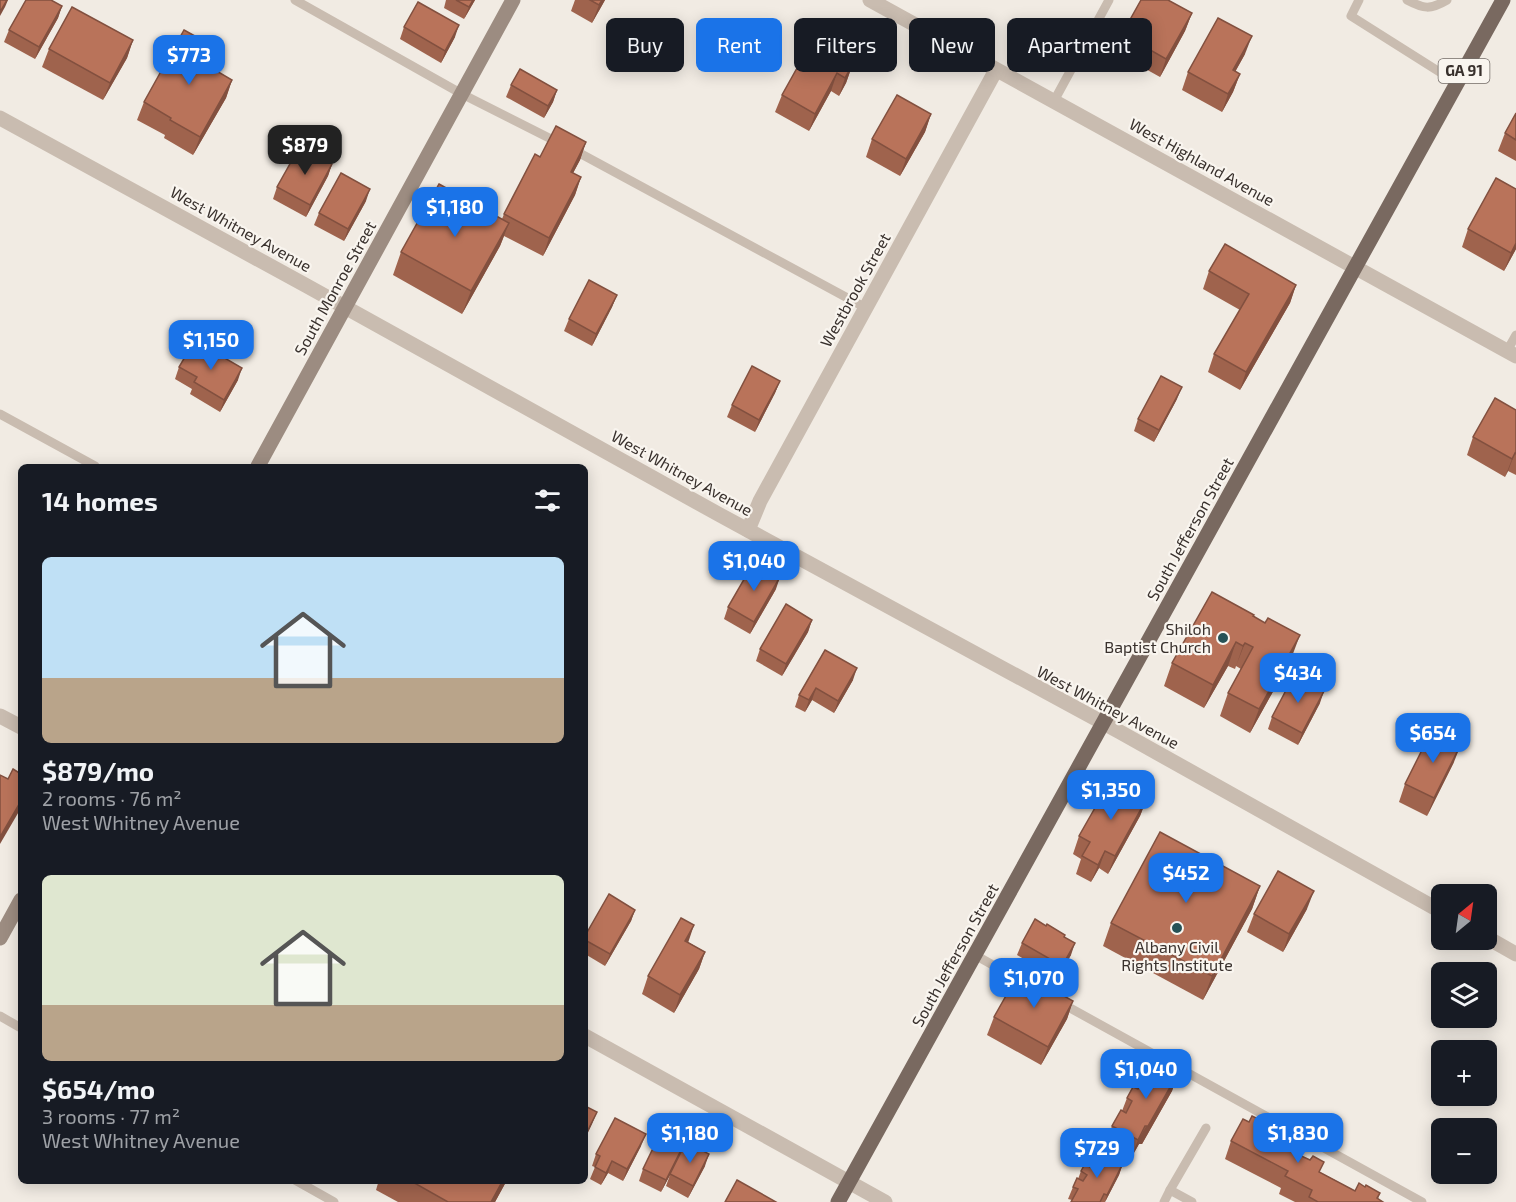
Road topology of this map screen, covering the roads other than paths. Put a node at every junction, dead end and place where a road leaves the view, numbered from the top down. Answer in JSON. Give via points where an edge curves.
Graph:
{"nodes":[{"id":1,"x":295,"y":0,"type":"edge"},
{"id":2,"x":513,"y":0,"type":"edge"},
{"id":3,"x":870,"y":0,"type":"edge"},
{"id":4,"x":1109,"y":0,"type":"edge"},
{"id":5,"x":1359,"y":0,"type":"edge"},
{"id":6,"x":1407,"y":0,"type":"edge"},
{"id":7,"x":1447,"y":0,"type":"edge"},
{"id":8,"x":1503,"y":0,"type":"edge"},
{"id":9,"x":996,"y":70,"type":"junction"},
{"id":10,"x":1457,"y":83,"type":"junction"},
{"id":11,"x":462,"y":94,"type":"junction"},
{"id":12,"x":1054,"y":101,"type":"junction"},
{"id":13,"x":0,"y":118,"type":"edge"},
{"id":14,"x":1355,"y":267,"type":"junction"},
{"id":15,"x":345,"y":308,"type":"junction"},
{"id":16,"x":866,"y":308,"type":"junction"},
{"id":17,"x":1516,"y":335,"type":"edge"},
{"id":18,"x":1512,"y":353,"type":"edge"},
{"id":19,"x":0,"y":414,"type":"edge"},
{"id":20,"x":91,"y":464,"type":"edge"},
{"id":21,"x":259,"y":464,"type":"edge"},
{"id":22,"x":748,"y":530,"type":"junction"},
{"id":23,"x":0,"y":716,"type":"edge"},
{"id":24,"x":1102,"y":724,"type":"junction"},
{"id":25,"x":18,"y":726,"type":"edge"},
{"id":26,"x":18,"y":905,"type":"edge"},
{"id":27,"x":1431,"y":906,"type":"edge"},
{"id":28,"x":0,"y":938,"type":"edge"},
{"id":29,"x":1497,"y":943,"type":"edge"},
{"id":30,"x":1516,"y":954,"type":"edge"},
{"id":31,"x":975,"y":956,"type":"junction"},
{"id":32,"x":1037,"y":990,"type":"edge"},
{"id":33,"x":1048,"y":996,"type":"edge"},
{"id":34,"x":0,"y":1016,"type":"edge"},
{"id":35,"x":18,"y":1026,"type":"edge"},
{"id":36,"x":588,"y":1038,"type":"edge"},
{"id":37,"x":1206,"y":1128,"type":"dead end"},
{"id":38,"x":849,"y":1182,"type":"junction"},
{"id":39,"x":303,"y":1184,"type":"edge"},
{"id":40,"x":1170,"y":1190,"type":"junction"},
{"id":41,"x":334,"y":1202,"type":"edge"},
{"id":42,"x":838,"y":1202,"type":"edge"},
{"id":43,"x":885,"y":1202,"type":"edge"},
{"id":44,"x":1164,"y":1202,"type":"edge"},
{"id":45,"x":1192,"y":1202,"type":"edge"},
{"id":46,"x":1422,"y":1202,"type":"edge"}],
"edges":[{"from":1,"to":11,"type":"lane"},
{"from":2,"to":11,"type":"main road","name":"South Monroe Street"},
{"from":3,"to":9,"type":"street","name":"West Highland Avenue"},
{"from":4,"to":12,"type":"lane"},
{"from":5,"to":10,"type":"lane","via":[[1351,16]]},
{"from":6,"to":7,"type":"lane","via":[[1422,8]]},
{"from":8,"to":10,"type":"main road","name":"South Jefferson Street","number":"GA 91"},
{"from":9,"to":12,"type":"street","name":"West Highland Avenue"},
{"from":9,"to":16,"type":"street","name":"Westbrook Street"},
{"from":10,"to":14,"type":"main road","name":"South Jefferson Street","number":"GA 91"},
{"from":11,"to":15,"type":"main road","name":"South Monroe Street"},
{"from":11,"to":16,"type":"lane","via":[[588,157]]},
{"from":12,"to":14,"type":"street","name":"West Highland Avenue"},
{"from":13,"to":15,"type":"street","name":"West Whitney Avenue"},
{"from":14,"to":18,"type":"street","name":"West Highland Avenue"},
{"from":14,"to":24,"type":"main road","name":"South Jefferson Street","number":"GA 91"},
{"from":15,"to":21,"type":"main road","name":"South Monroe Street"},
{"from":15,"to":22,"type":"street","name":"West Whitney Avenue"},
{"from":16,"to":22,"type":"street","name":"Westbrook Street","via":[[760,501]]},
{"from":17,"to":18,"type":"lane"},
{"from":19,"to":20,"type":"lane"},
{"from":22,"to":24,"type":"street","name":"West Whitney Avenue"},
{"from":23,"to":25,"type":"street"},
{"from":24,"to":27,"type":"street","name":"West Whitney Avenue"},
{"from":24,"to":31,"type":"main road","name":"South Jefferson Street","number":"GA 91"},
{"from":26,"to":28,"type":"main road"},
{"from":29,"to":30,"type":"street"},
{"from":31,"to":32,"type":"lane"},
{"from":31,"to":38,"type":"main road","name":"South Jefferson Street","number":"GA 91"},
{"from":33,"to":46,"type":"lane"},
{"from":34,"to":35,"type":"lane"},
{"from":36,"to":38,"type":"street"},
{"from":37,"to":40,"type":"lane"},
{"from":38,"to":42,"type":"main road","name":"South Jefferson Street","number":"GA 91"},
{"from":38,"to":43,"type":"street"},
{"from":39,"to":41,"type":"lane"},
{"from":40,"to":44,"type":"lane"},
{"from":40,"to":45,"type":"lane"}]}
